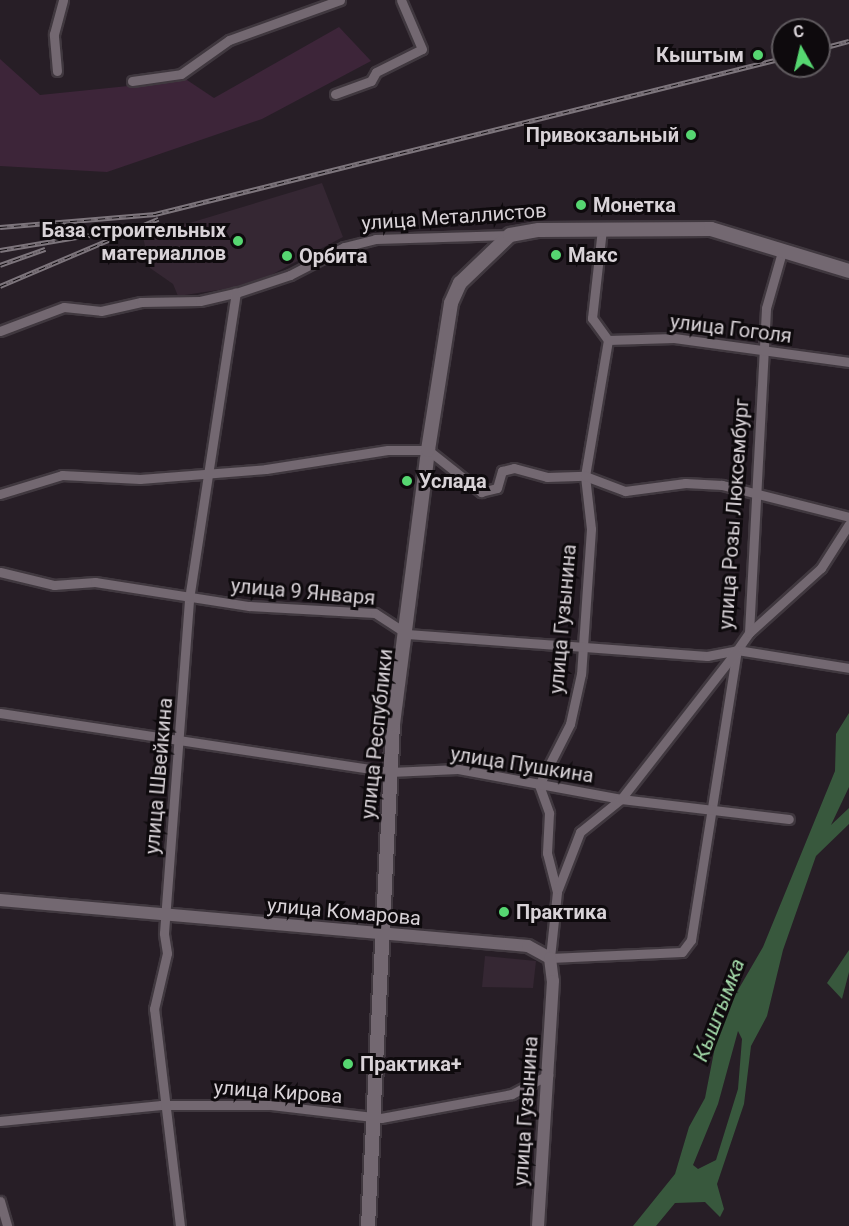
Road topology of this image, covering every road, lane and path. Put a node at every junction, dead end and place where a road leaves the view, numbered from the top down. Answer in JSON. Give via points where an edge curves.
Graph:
{"nodes":[{"id":1,"x":63,"y":0,"type":"edge"},
{"id":2,"x":340,"y":0,"type":"edge"},
{"id":3,"x":401,"y":0,"type":"edge"},
{"id":4,"x":57,"y":71,"type":"dead end"},
{"id":5,"x":132,"y":81,"type":"dead end"},
{"id":6,"x":335,"y":94,"type":"dead end"},
{"id":7,"x":602,"y":229,"type":"junction"},
{"id":8,"x":510,"y":236,"type":"junction"},
{"id":9,"x":782,"y":252,"type":"junction"},
{"id":10,"x":849,"y":271,"type":"edge"},
{"id":11,"x":236,"y":294,"type":"junction"},
{"id":12,"x":0,"y":331,"type":"edge"},
{"id":13,"x":608,"y":340,"type":"junction"},
{"id":14,"x":764,"y":351,"type":"junction"},
{"id":15,"x":849,"y":362,"type":"edge"},
{"id":16,"x":428,"y":450,"type":"junction"},
{"id":17,"x":208,"y":470,"type":"junction"},
{"id":18,"x":585,"y":476,"type":"junction"},
{"id":19,"x":0,"y":494,"type":"edge"},
{"id":20,"x":752,"y":497,"type":"junction"},
{"id":21,"x":849,"y":518,"type":"edge"},
{"id":22,"x":849,"y":524,"type":"edge"},
{"id":23,"x":0,"y":572,"type":"edge"},
{"id":24,"x":189,"y":599,"type":"junction"},
{"id":25,"x":749,"y":633,"type":"junction"},
{"id":26,"x":407,"y":634,"type":"junction"},
{"id":27,"x":582,"y":646,"type":"junction"},
{"id":28,"x":737,"y":650,"type":"junction"},
{"id":29,"x":849,"y":668,"type":"edge"},
{"id":30,"x":0,"y":713,"type":"edge"},
{"id":31,"x":176,"y":740,"type":"junction"},
{"id":32,"x":390,"y":772,"type":"junction"},
{"id":33,"x":539,"y":786,"type":"junction"},
{"id":34,"x":621,"y":799,"type":"junction"},
{"id":35,"x":715,"y":809,"type":"junction"},
{"id":36,"x":789,"y":819,"type":"dead end"},
{"id":37,"x":557,"y":892,"type":"junction"},
{"id":38,"x":0,"y":900,"type":"edge"},
{"id":39,"x":166,"y":914,"type":"junction"},
{"id":40,"x":382,"y":936,"type":"junction"},
{"id":41,"x":682,"y":952,"type":"joint"},
{"id":42,"x":550,"y":958,"type":"junction"},
{"id":43,"x":548,"y":1075,"type":"junction"},
{"id":44,"x":161,"y":1105,"type":"junction"},
{"id":45,"x":373,"y":1118,"type":"junction"},
{"id":46,"x":0,"y":1121,"type":"edge"},
{"id":47,"x":0,"y":1201,"type":"edge"},
{"id":48,"x":4,"y":1223,"type":"edge"},
{"id":49,"x":180,"y":1226,"type":"edge"},
{"id":50,"x":368,"y":1226,"type":"edge"},
{"id":51,"x":538,"y":1226,"type":"edge"}],
"edges":[{"from":1,"to":4,"type":"street","via":[[54,34]]},
{"from":2,"to":5,"type":"street","via":[[229,40],[181,74]]},
{"from":3,"to":6,"type":"street","via":[[422,49],[376,72],[371,81]]},
{"from":7,"to":8,"type":"main road","name":"улица Металлистов"},
{"from":7,"to":9,"type":"main road","name":"улица Металлистов","via":[[711,229]]},
{"from":7,"to":13,"type":"street","via":[[592,318]]},
{"from":8,"to":11,"type":"street","name":"улица Металлистов","via":[[375,239],[344,246],[290,275]]},
{"from":8,"to":16,"type":"main road","name":"улица Республики","via":[[472,266],[451,303]]},
{"from":9,"to":10,"type":"main road","name":"улица Металлистов"},
{"from":9,"to":14,"type":"street","name":"улица Розы Люксембург","via":[[766,308]]},
{"from":11,"to":12,"type":"street","name":"улица Металлистов","via":[[200,301],[141,302],[101,311],[64,307]]},
{"from":11,"to":17,"type":"street","name":"улица Швейкина"},
{"from":13,"to":14,"type":"street","name":"улица Гоголя","via":[[674,338]]},
{"from":13,"to":18,"type":"street","name":"улица Гузынина"},
{"from":14,"to":15,"type":"street","name":"улица Гоголя"},
{"from":14,"to":20,"type":"street","name":"улица Розы Люксембург"},
{"from":16,"to":17,"type":"street","via":[[388,450],[266,469]]},
{"from":16,"to":18,"type":"street","via":[[481,492],[497,488],[502,471],[514,468],[547,477]]},
{"from":16,"to":26,"type":"main road","name":"улица Республики"},
{"from":17,"to":19,"type":"street","via":[[140,479],[62,475]]},
{"from":17,"to":24,"type":"street","name":"улица Швейкина"},
{"from":18,"to":20,"type":"street","via":[[625,491],[685,483],[722,485]]},
{"from":18,"to":27,"type":"street","name":"улица Гузынина","via":[[591,529]]},
{"from":20,"to":21,"type":"street"},
{"from":20,"to":25,"type":"street","name":"улица Розы Люксембург"},
{"from":22,"to":25,"type":"street","via":[[821,568]]},
{"from":23,"to":24,"type":"street","name":"улица 9 Января","via":[[54,585],[95,582]]},
{"from":24,"to":26,"type":"street","name":"улица 9 Января","via":[[375,613]]},
{"from":24,"to":31,"type":"street","name":"улица Швейкина","via":[[188,677]]},
{"from":25,"to":28,"type":"street","name":"улица Розы Люксембург"},
{"from":26,"to":27,"type":"street","name":"улица 9 Января"},
{"from":26,"to":32,"type":"main road","name":"улица Республики"},
{"from":27,"to":28,"type":"street","name":"улица 9 Января","via":[[707,656]]},
{"from":27,"to":33,"type":"street","name":"улица Гузынина","via":[[570,724]]},
{"from":28,"to":29,"type":"street","name":"улица 9 Января"},
{"from":28,"to":34,"type":"street"},
{"from":28,"to":35,"type":"street","name":"улица Розы Люксембург"},
{"from":30,"to":31,"type":"street","name":"улица Пушкина"},
{"from":31,"to":32,"type":"street","name":"улица Пушкина"},
{"from":31,"to":39,"type":"street","name":"улица Швейкина"},
{"from":32,"to":33,"type":"street","name":"улица Пушкина","via":[[458,769]]},
{"from":32,"to":40,"type":"main road","name":"улица Республики"},
{"from":33,"to":34,"type":"street","name":"улица Пушкина"},
{"from":33,"to":37,"type":"street","name":"улица Гузынина","via":[[549,813],[547,854]]},
{"from":34,"to":35,"type":"street","name":"улица Пушкина"},
{"from":34,"to":37,"type":"street","via":[[580,832]]},
{"from":35,"to":36,"type":"street","name":"улица Пушкина"},
{"from":35,"to":41,"type":"street","name":"улица Розы Люксембург","via":[[691,940]]},
{"from":37,"to":42,"type":"street","name":"улица Гузынина"},
{"from":38,"to":39,"type":"street","name":"улица Комарова"},
{"from":39,"to":40,"type":"street","name":"улица Комарова"},
{"from":39,"to":44,"type":"street","name":"улица Швейкина","via":[[167,953],[154,1009]]},
{"from":40,"to":42,"type":"street","name":"улица Комарова","via":[[528,946]]},
{"from":40,"to":45,"type":"main road","name":"улица Республики"},
{"from":41,"to":42,"type":"street","name":"улица Комарова"},
{"from":42,"to":43,"type":"street","name":"улица Гузынина"},
{"from":43,"to":45,"type":"street","name":"улица Кирова","via":[[512,1094]]},
{"from":43,"to":51,"type":"street","name":"улица Гузынина"},
{"from":44,"to":45,"type":"street","name":"улица Кирова","via":[[271,1105]]},
{"from":44,"to":46,"type":"street","name":"улица Кирова"},
{"from":44,"to":49,"type":"street","name":"улица Швейкина"},
{"from":45,"to":50,"type":"main road","name":"улица Республики"},
{"from":47,"to":48,"type":"street"}]}
